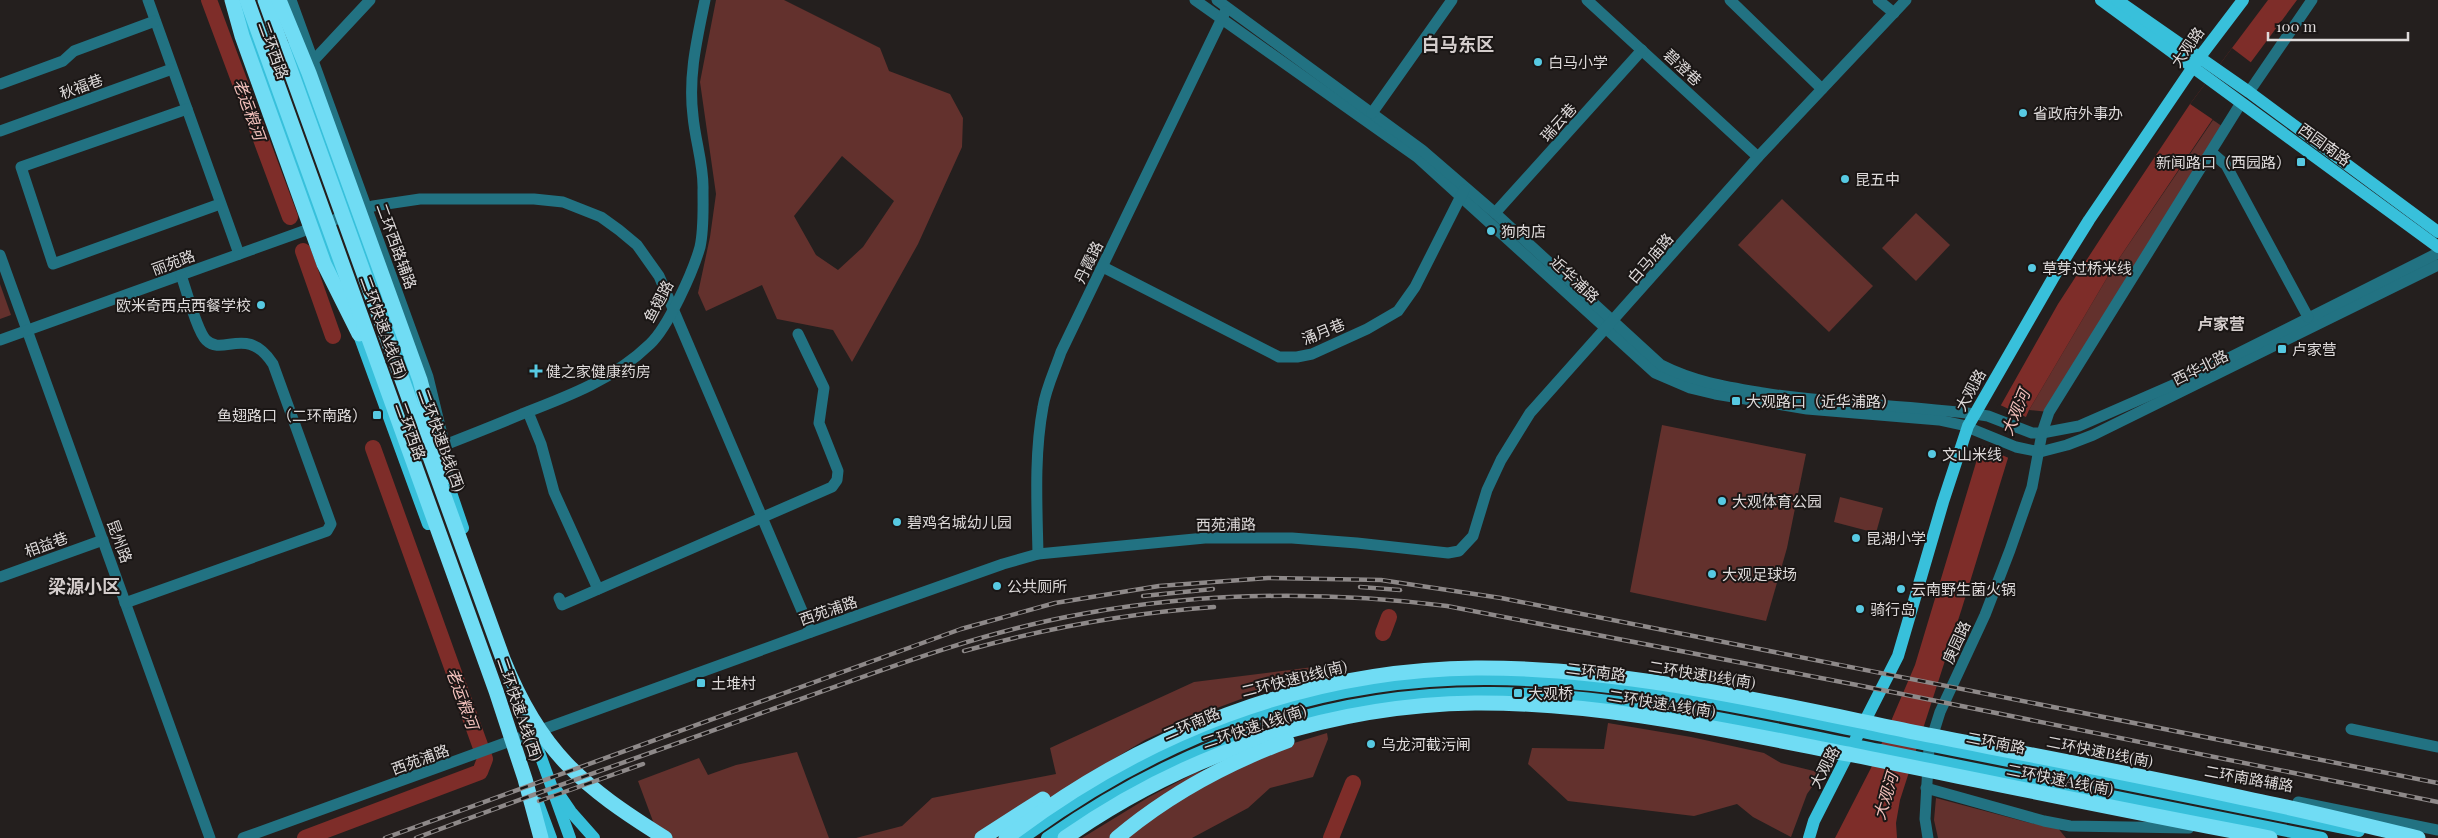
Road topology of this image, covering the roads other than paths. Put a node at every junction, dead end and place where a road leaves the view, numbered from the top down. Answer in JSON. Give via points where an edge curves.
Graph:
{"nodes":[{"id":1,"x":148,"y":0,"type":"edge"},
{"id":2,"x":232,"y":0,"type":"edge"},
{"id":3,"x":238,"y":0,"type":"edge"},
{"id":4,"x":247,"y":0,"type":"edge"},
{"id":5,"x":265,"y":0,"type":"edge"},
{"id":6,"x":274,"y":0,"type":"edge"},
{"id":7,"x":279,"y":0,"type":"edge"},
{"id":8,"x":291,"y":0,"type":"edge"},
{"id":9,"x":370,"y":0,"type":"edge"},
{"id":10,"x":705,"y":0,"type":"edge"},
{"id":11,"x":1195,"y":0,"type":"edge"},
{"id":12,"x":1217,"y":0,"type":"edge"},
{"id":13,"x":1452,"y":0,"type":"edge"},
{"id":14,"x":1587,"y":0,"type":"edge"},
{"id":15,"x":1730,"y":0,"type":"edge"},
{"id":16,"x":1878,"y":0,"type":"edge"},
{"id":17,"x":1906,"y":0,"type":"edge"},
{"id":18,"x":2101,"y":0,"type":"edge"},
{"id":19,"x":2117,"y":0,"type":"edge"},
{"id":20,"x":2243,"y":0,"type":"edge"},
{"id":21,"x":2312,"y":0,"type":"edge"},
{"id":22,"x":1229,"y":3,"type":"edge"},
{"id":23,"x":1894,"y":13,"type":"junction"},
{"id":24,"x":1222,"y":18,"type":"junction"},
{"id":25,"x":155,"y":21,"type":"junction"},
{"id":26,"x":1642,"y":50,"type":"junction"},
{"id":27,"x":2196,"y":63,"type":"junction"},
{"id":28,"x":311,"y":66,"type":"junction"},
{"id":29,"x":172,"y":69,"type":"junction"},
{"id":30,"x":0,"y":84,"type":"edge"},
{"id":31,"x":1822,"y":89,"type":"junction"},
{"id":32,"x":2241,"y":94,"type":"junction"},
{"id":33,"x":187,"y":110,"type":"junction"},
{"id":34,"x":1372,"y":113,"type":"junction"},
{"id":35,"x":0,"y":131,"type":"edge"},
{"id":36,"x":2211,"y":152,"type":"junction"},
{"id":37,"x":1758,"y":157,"type":"junction"},
{"id":38,"x":1463,"y":191,"type":"junction"},
{"id":39,"x":220,"y":204,"type":"junction"},
{"id":40,"x":358,"y":211,"type":"junction"},
{"id":41,"x":1495,"y":213,"type":"junction"},
{"id":42,"x":319,"y":224,"type":"junction"},
{"id":43,"x":2438,"y":232,"type":"edge"},
{"id":44,"x":2438,"y":247,"type":"edge"},
{"id":45,"x":2438,"y":253,"type":"edge"},
{"id":46,"x":238,"y":254,"type":"junction"},
{"id":47,"x":0,"y":255,"type":"edge"},
{"id":48,"x":2438,"y":264,"type":"edge"},
{"id":49,"x":1103,"y":267,"type":"junction"},
{"id":50,"x":181,"y":275,"type":"junction"},
{"id":51,"x":674,"y":308,"type":"junction"},
{"id":52,"x":2308,"y":316,"type":"junction"},
{"id":53,"x":1610,"y":325,"type":"junction"},
{"id":54,"x":28,"y":331,"type":"junction"},
{"id":55,"x":798,"y":334,"type":"dead end"},
{"id":56,"x":0,"y":340,"type":"edge"},
{"id":57,"x":528,"y":412,"type":"junction"},
{"id":58,"x":1975,"y":414,"type":"junction"},
{"id":59,"x":1968,"y":426,"type":"junction"},
{"id":60,"x":2042,"y":434,"type":"junction"},
{"id":61,"x":440,"y":447,"type":"junction"},
{"id":62,"x":2040,"y":452,"type":"junction"},
{"id":63,"x":407,"y":454,"type":"junction"},
{"id":64,"x":763,"y":519,"type":"junction"},
{"id":65,"x":459,"y":538,"type":"junction"},
{"id":66,"x":103,"y":540,"type":"junction"},
{"id":67,"x":1448,"y":553,"type":"joint"},
{"id":68,"x":1038,"y":554,"type":"junction"},
{"id":69,"x":0,"y":578,"type":"edge"},
{"id":70,"x":598,"y":589,"type":"junction"},
{"id":71,"x":559,"y":598,"type":"dead end"},
{"id":72,"x":125,"y":603,"type":"junction"},
{"id":73,"x":811,"y":632,"type":"junction"},
{"id":74,"x":1427,"y":706,"type":"junction"},
{"id":75,"x":2351,"y":729,"type":"dead end"},
{"id":76,"x":1165,"y":739,"type":"junction"},
{"id":77,"x":2438,"y":747,"type":"edge"},
{"id":78,"x":540,"y":759,"type":"junction"},
{"id":79,"x":2052,"y":770,"type":"junction"},
{"id":80,"x":2049,"y":784,"type":"junction"},
{"id":81,"x":1926,"y":788,"type":"junction"},
{"id":82,"x":542,"y":814,"type":"junction"},
{"id":83,"x":2438,"y":830,"type":"edge"},
{"id":84,"x":2215,"y":831,"type":"junction"},
{"id":85,"x":210,"y":838,"type":"edge"},
{"id":86,"x":243,"y":838,"type":"edge"},
{"id":87,"x":542,"y":838,"type":"edge"},
{"id":88,"x":550,"y":838,"type":"edge"},
{"id":89,"x":570,"y":838,"type":"edge"},
{"id":90,"x":594,"y":838,"type":"edge"},
{"id":91,"x":665,"y":838,"type":"edge"},
{"id":92,"x":982,"y":838,"type":"edge"},
{"id":93,"x":1006,"y":838,"type":"edge"},
{"id":94,"x":1023,"y":838,"type":"edge"},
{"id":95,"x":1047,"y":838,"type":"edge"},
{"id":96,"x":1065,"y":838,"type":"edge"},
{"id":97,"x":1118,"y":838,"type":"edge"},
{"id":98,"x":1809,"y":838,"type":"edge"},
{"id":99,"x":1928,"y":838,"type":"edge"},
{"id":100,"x":2250,"y":838,"type":"edge"},
{"id":101,"x":2270,"y":838,"type":"edge"},
{"id":102,"x":2322,"y":838,"type":"edge"},
{"id":103,"x":2396,"y":838,"type":"edge"},
{"id":104,"x":2418,"y":838,"type":"edge"}],
"edges":[{"from":1,"to":25,"type":"street"},
{"from":2,"to":63,"type":"highway","via":[[324,264],[381,379]]},
{"from":3,"to":42,"type":"main road","name":"二环西路"},
{"from":4,"to":63,"type":"highway","name":"二环快速A线(西)"},
{"from":5,"to":65,"type":"highway","name":"二环快速B线(西)"},
{"from":6,"to":40,"type":"main road","name":"二环西路"},
{"from":7,"to":28,"type":"highway"},
{"from":8,"to":28,"type":"street","name":"二环西路辅路"},
{"from":9,"to":28,"type":"street"},
{"from":10,"to":51,"type":"street","name":"鱼翅路","via":[[691,81],[692,115],[704,184],[703,220],[700,247]]},
{"from":11,"to":24,"type":"street","name":"近华浦路"},
{"from":12,"to":22,"type":"street","name":"近华浦路"},
{"from":13,"to":34,"type":"street"},
{"from":14,"to":26,"type":"street","name":"碧澄巷"},
{"from":15,"to":31,"type":"street"},
{"from":16,"to":23,"type":"street"},
{"from":17,"to":23,"type":"street","name":"白马庙路"},
{"from":18,"to":27,"type":"main road"},
{"from":19,"to":27,"type":"main road"},
{"from":20,"to":27,"type":"main road","name":"大观路"},
{"from":21,"to":32,"type":"street","name":"庚园路"},
{"from":22,"to":24,"type":"street","name":"丹霞路"},
{"from":22,"to":34,"type":"street","name":"近华浦路"},
{"from":23,"to":31,"type":"street","name":"白马庙路"},
{"from":24,"to":38,"type":"street","name":"近华浦路"},
{"from":24,"to":49,"type":"street","name":"丹霞路"},
{"from":25,"to":29,"type":"street"},
{"from":25,"to":30,"type":"street","via":[[74,51],[63,61]]},
{"from":26,"to":37,"type":"street","name":"碧澄巷"},
{"from":26,"to":41,"type":"street","name":"瑞云巷"},
{"from":27,"to":32,"type":"main road","name":"西园南路","via":[[2216,69]]},
{"from":27,"to":32,"type":"main road","name":"西园南路","via":[[2208,80]]},
{"from":27,"to":58,"type":"main road","name":"大观路","via":[[2056,273]]},
{"from":28,"to":40,"type":"street","name":"二环西路辅路"},
{"from":28,"to":65,"type":"highway","via":[[423,389]]},
{"from":29,"to":33,"type":"street"},
{"from":29,"to":35,"type":"street","name":"秋福巷"},
{"from":31,"to":37,"type":"street","name":"白马庙路"},
{"from":32,"to":36,"type":"street","name":"庚园路"},
{"from":32,"to":43,"type":"main road","name":"西园南路"},
{"from":32,"to":44,"type":"main road","name":"西园南路"},
{"from":33,"to":39,"type":"street"},
{"from":33,"to":39,"type":"street","via":[[21,167],[53,264]]},
{"from":34,"to":38,"type":"street","name":"近华浦路","via":[[1422,150]]},
{"from":36,"to":52,"type":"street","via":[[2226,165]]},
{"from":36,"to":60,"type":"street","name":"庚园路","via":[[2058,396]]},
{"from":37,"to":53,"type":"street","name":"白马庙路"},
{"from":38,"to":41,"type":"street","name":"近华浦路"},
{"from":38,"to":49,"type":"street","name":"涌月巷","via":[[1407,301],[1386,320],[1312,354],[1279,357]]},
{"from":38,"to":53,"type":"street","name":"近华浦路"},
{"from":39,"to":46,"type":"street"},
{"from":40,"to":42,"type":"street","name":"丽苑路"},
{"from":40,"to":51,"type":"street","name":"丽苑路","via":[[420,199],[563,202],[601,217],[637,245],[659,276]]},
{"from":40,"to":61,"type":"main road","name":"二环西路"},
{"from":41,"to":53,"type":"street","name":"近华浦路"},
{"from":42,"to":46,"type":"street","name":"丽苑路"},
{"from":42,"to":63,"type":"main road","name":"二环西路"},
{"from":45,"to":52,"type":"street","name":"西华北路"},
{"from":46,"to":50,"type":"street","name":"丽苑路"},
{"from":47,"to":54,"type":"street","name":"昆州路"},
{"from":48,"to":62,"type":"street","name":"西华北路","via":[[2101,431]]},
{"from":49,"to":68,"type":"street","name":"丹霞路","via":[[1061,352],[1043,406],[1036,473]]},
{"from":50,"to":54,"type":"street","name":"丽苑路"},
{"from":50,"to":72,"type":"street","via":[[206,340],[213,344],[247,343],[258,346],[274,364],[331,524],[327,531]]},
{"from":51,"to":57,"type":"street","name":"鱼翅路","via":[[652,343],[624,366],[595,385]]},
{"from":51,"to":64,"type":"street","name":"丽苑路"},
{"from":52,"to":60,"type":"street","name":"西华北路","via":[[2127,406],[2079,426]]},
{"from":53,"to":58,"type":"street","name":"近华浦路","via":[[1661,365],[1692,380],[1806,400]]},
{"from":53,"to":59,"type":"street","name":"近华浦路","via":[[1655,373],[1690,388],[1807,409],[1939,420]]},
{"from":53,"to":67,"type":"street","name":"白马庙路","via":[[1530,413],[1487,490],[1473,536],[1458,551]]},
{"from":54,"to":56,"type":"street","name":"丽苑路"},
{"from":54,"to":66,"type":"street","name":"昆州路"},
{"from":55,"to":64,"type":"street","via":[[824,388],[819,423],[838,472],[837,480],[832,487]]},
{"from":57,"to":61,"type":"street","name":"鱼翅路"},
{"from":57,"to":70,"type":"street","via":[[554,492]]},
{"from":58,"to":59,"type":"main road","name":"大观路"},
{"from":58,"to":60,"type":"street","name":"西华北路"},
{"from":59,"to":62,"type":"street","name":"西华北路","via":[[2016,447]]},
{"from":59,"to":98,"type":"main road","name":"大观路","via":[[1898,656],[1814,821]]},
{"from":60,"to":62,"type":"street","name":"庚园路"},
{"from":61,"to":63,"type":"street","name":"鱼翅路"},
{"from":61,"to":78,"type":"main road","name":"二环西路","via":[[456,507]]},
{"from":62,"to":81,"type":"street","name":"庚园路","via":[[2032,487],[1985,615],[1940,712],[1929,747]]},
{"from":63,"to":82,"type":"main road","name":"二环西路"},
{"from":63,"to":87,"type":"highway","name":"二环快速A线(西)","via":[[510,730]]},
{"from":64,"to":70,"type":"street"},
{"from":64,"to":73,"type":"street","name":"丽苑路"},
{"from":65,"to":91,"type":"highway","name":"二环快速B线(西)","via":[[511,680],[539,732],[584,782]]},
{"from":66,"to":69,"type":"street","name":"相益巷"},
{"from":66,"to":72,"type":"street","name":"昆州路"},
{"from":67,"to":68,"type":"street","name":"西苑浦路","via":[[1292,538],[1205,538]]},
{"from":68,"to":73,"type":"street","name":"西苑浦路"},
{"from":70,"to":71,"type":"street","via":[[562,605]]},
{"from":72,"to":85,"type":"street","name":"昆州路"},
{"from":73,"to":86,"type":"street","name":"西苑浦路"},
{"from":74,"to":96,"type":"highway","name":"二环快速A线(南)","via":[[1333,720],[1241,746],[1157,782]]},
{"from":74,"to":97,"type":"highway","via":[[1344,723],[1260,751],[1190,786]]},
{"from":74,"to":101,"type":"highway","name":"二环快速A线(南)","via":[[1477,703],[1540,706],[1659,720]]},
{"from":75,"to":77,"type":"street"},
{"from":76,"to":92,"type":"highway","via":[[1088,773]]},
{"from":76,"to":93,"type":"highway","name":"二环快速B线(南)","via":[[1095,777]]},
{"from":76,"to":104,"type":"highway","name":"二环快速B线(南)","via":[[1260,703],[1353,680],[1442,670],[1543,671],[1642,682],[1793,708],[2235,796]]},
{"from":78,"to":89,"type":"main road"},
{"from":78,"to":90,"type":"main road","via":[[563,801]]},
{"from":79,"to":83,"type":"street","name":"二环南路辅路","via":[[2207,785]]},
{"from":79,"to":94,"type":"main road","name":"二环南路","via":[[1694,701],[1560,683],[1476,679],[1388,685],[1285,706],[1194,738],[1146,760],[1100,786]]},
{"from":79,"to":103,"type":"main road","name":"二环南路"},
{"from":80,"to":84,"type":"street"},
{"from":80,"to":95,"type":"main road","name":"二环南路","via":[[1684,713],[1568,698],[1476,693],[1390,699],[1289,720],[1199,751],[1130,785]]},
{"from":80,"to":102,"type":"main road","name":"二环南路"},
{"from":81,"to":84,"type":"street","via":[[2070,826],[2172,827]]},
{"from":81,"to":99,"type":"street","name":"庚园路"},
{"from":82,"to":87,"type":"main road"},
{"from":82,"to":88,"type":"main road"},
{"from":84,"to":100,"type":"street"}]}
